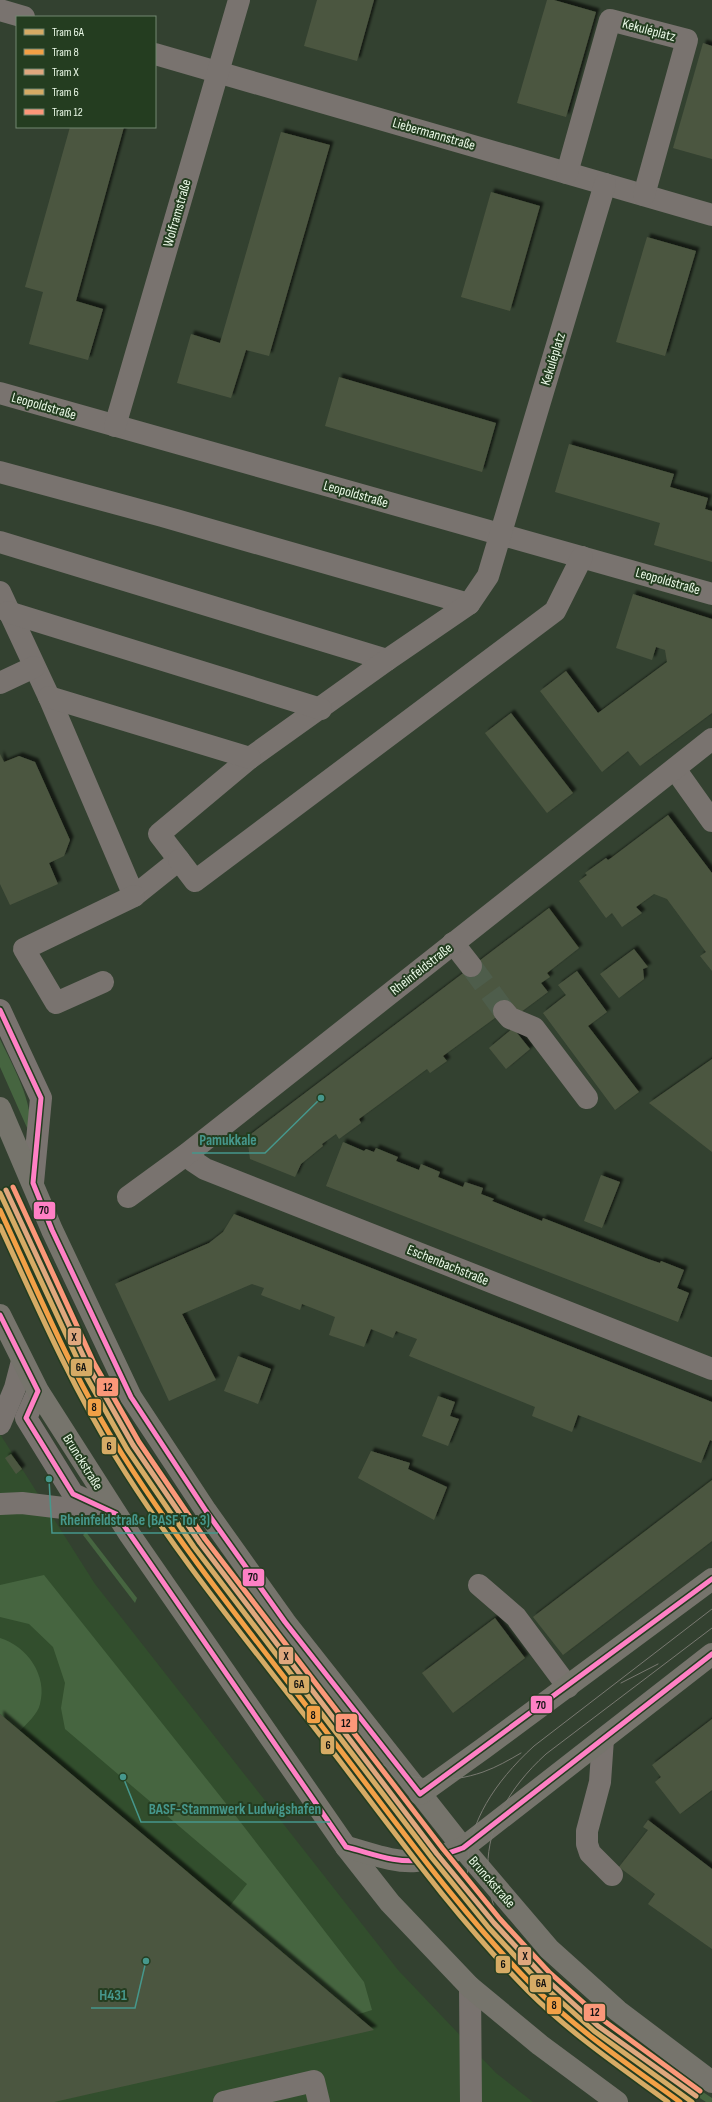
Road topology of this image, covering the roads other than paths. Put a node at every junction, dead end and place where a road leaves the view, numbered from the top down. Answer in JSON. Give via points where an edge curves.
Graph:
{"nodes":[{"id":1,"x":239,"y":0,"type":"edge"},
{"id":2,"x":0,"y":10,"type":"edge"},
{"id":3,"x":21,"y":16,"type":"edge"},
{"id":4,"x":156,"y":54,"type":"edge"},
{"id":5,"x":218,"y":72,"type":"junction"},
{"id":6,"x":567,"y":173,"type":"junction"},
{"id":7,"x":606,"y":184,"type":"junction"},
{"id":8,"x":644,"y":195,"type":"junction"},
{"id":9,"x":712,"y":215,"type":"edge"},
{"id":10,"x":0,"y":393,"type":"edge"},
{"id":11,"x":115,"y":426,"type":"junction"},
{"id":12,"x":0,"y":472,"type":"edge"},
{"id":13,"x":501,"y":535,"type":"junction"},
{"id":14,"x":0,"y":542,"type":"edge"},
{"id":15,"x":582,"y":557,"type":"junction"},
{"id":16,"x":0,"y":592,"type":"edge"},
{"id":17,"x":712,"y":594,"type":"edge"},
{"id":18,"x":469,"y":604,"type":"junction"},
{"id":19,"x":8,"y":612,"type":"junction"},
{"id":20,"x":387,"y":660,"type":"junction"},
{"id":21,"x":34,"y":667,"type":"junction"},
{"id":22,"x":0,"y":683,"type":"edge"},
{"id":23,"x":49,"y":697,"type":"junction"},
{"id":24,"x":321,"y":709,"type":"junction"},
{"id":25,"x":712,"y":739,"type":"edge"},
{"id":26,"x":250,"y":758,"type":"junction"},
{"id":27,"x":675,"y":769,"type":"junction"},
{"id":28,"x":712,"y":821,"type":"edge"},
{"id":29,"x":179,"y":860,"type":"junction"},
{"id":30,"x":134,"y":896,"type":"junction"},
{"id":31,"x":454,"y":943,"type":"junction"},
{"id":32,"x":471,"y":966,"type":"tunnel mouth"},
{"id":33,"x":103,"y":982,"type":"dead end"},
{"id":34,"x":0,"y":1010,"type":"edge"},
{"id":35,"x":504,"y":1010,"type":"tunnel mouth"},
{"id":36,"x":587,"y":1098,"type":"dead end"},
{"id":37,"x":0,"y":1108,"type":"edge"},
{"id":38,"x":187,"y":1154,"type":"junction"},
{"id":39,"x":33,"y":1183,"type":"junction"},
{"id":40,"x":128,"y":1197,"type":"dead end"},
{"id":41,"x":0,"y":1316,"type":"edge"},
{"id":42,"x":22,"y":1361,"type":"junction"},
{"id":43,"x":712,"y":1369,"type":"edge"},
{"id":44,"x":0,"y":1424,"type":"edge"},
{"id":45,"x":0,"y":1504,"type":"edge"},
{"id":46,"x":116,"y":1514,"type":"junction"},
{"id":47,"x":712,"y":1579,"type":"edge"},
{"id":48,"x":480,"y":1585,"type":"dead end"},
{"id":49,"x":712,"y":1654,"type":"edge"},
{"id":50,"x":568,"y":1687,"type":"junction"},
{"id":51,"x":603,"y":1739,"type":"junction"},
{"id":52,"x":420,"y":1794,"type":"junction"},
{"id":53,"x":346,"y":1847,"type":"junction"},
{"id":54,"x":463,"y":1848,"type":"junction"},
{"id":55,"x":612,"y":1875,"type":"dead end"},
{"id":56,"x":470,"y":1987,"type":"junction"},
{"id":57,"x":712,"y":2082,"type":"edge"},
{"id":58,"x":224,"y":2102,"type":"edge"},
{"id":59,"x":319,"y":2102,"type":"edge"},
{"id":60,"x":471,"y":2102,"type":"edge"},
{"id":61,"x":617,"y":2102,"type":"edge"}],
"edges":[{"from":1,"to":5,"type":"street","name":"Wolframstraße"},
{"from":2,"to":3,"type":"street"},
{"from":4,"to":5,"type":"street","name":"Liebermannstraße"},
{"from":5,"to":6,"type":"street","name":"Liebermannstraße"},
{"from":5,"to":11,"type":"street","name":"Wolframstraße"},
{"from":6,"to":7,"type":"street","name":"Liebermannstraße"},
{"from":6,"to":8,"type":"street","name":"Kekuléplatz","via":[[610,20],[687,40]]},
{"from":7,"to":8,"type":"street","name":"Liebermannstraße"},
{"from":7,"to":13,"type":"street","name":"Kekuléplatz"},
{"from":8,"to":9,"type":"street","name":"Liebermannstraße"},
{"from":10,"to":11,"type":"street","name":"Leopoldstraße"},
{"from":11,"to":13,"type":"street","name":"Leopoldstraße"},
{"from":12,"to":18,"type":"street"},
{"from":13,"to":15,"type":"street","name":"Leopoldstraße"},
{"from":13,"to":18,"type":"street","name":"Kekuléplatz","via":[[488,576]]},
{"from":14,"to":20,"type":"street"},
{"from":15,"to":17,"type":"street","name":"Leopoldstraße"},
{"from":15,"to":29,"type":"street","via":[[555,611],[196,881]]},
{"from":16,"to":19,"type":"street"},
{"from":18,"to":20,"type":"street"},
{"from":19,"to":21,"type":"street"},
{"from":19,"to":24,"type":"street"},
{"from":20,"to":24,"type":"street"},
{"from":21,"to":22,"type":"street"},
{"from":21,"to":23,"type":"street"},
{"from":23,"to":26,"type":"street"},
{"from":23,"to":30,"type":"street"},
{"from":24,"to":26,"type":"street"},
{"from":25,"to":27,"type":"street","name":"Rheinfeldstraße"},
{"from":26,"to":29,"type":"street","via":[[159,834]]},
{"from":27,"to":28,"type":"street"},
{"from":27,"to":31,"type":"street","name":"Rheinfeldstraße"},
{"from":29,"to":30,"type":"street"},
{"from":30,"to":33,"type":"street","via":[[24,949],[56,1003]]},
{"from":31,"to":32,"type":"street"},
{"from":31,"to":38,"type":"street","name":"Rheinfeldstraße"},
{"from":34,"to":39,"type":"street","via":[[41,1098]]},
{"from":35,"to":36,"type":"street","via":[[510,1018],[534,1028]]},
{"from":37,"to":39,"type":"main road","name":"Brunckstraße"},
{"from":38,"to":40,"type":"street","name":"Rheinfeldstraße"},
{"from":38,"to":43,"type":"street","name":"Eschenbachstraße","via":[[205,1169]]},
{"from":39,"to":52,"type":"main road","name":"Brunckstraße","via":[[52,1230],[131,1397],[206,1511],[285,1622]]},
{"from":41,"to":42,"type":"main road","name":"Brunckstraße"},
{"from":42,"to":44,"type":"street","via":[[15,1388]]},
{"from":42,"to":46,"type":"main road","name":"Brunckstraße"},
{"from":45,"to":46,"type":"street","via":[[58,1506]]},
{"from":46,"to":53,"type":"main road","name":"Brunckstraße"},
{"from":47,"to":50,"type":"main road"},
{"from":48,"to":50,"type":"street","via":[[516,1617]]},
{"from":49,"to":51,"type":"main road"},
{"from":50,"to":52,"type":"main road"},
{"from":51,"to":54,"type":"main road"},
{"from":51,"to":55,"type":"street","via":[[600,1782],[587,1831],[587,1844],[590,1853]]},
{"from":52,"to":54,"type":"main road","name":"Brunckstraße"},
{"from":53,"to":54,"type":"main road","via":[[414,1861]]},
{"from":53,"to":56,"type":"main road","name":"Brunckstraße","via":[[390,1903]]},
{"from":54,"to":57,"type":"main road","name":"Brunckstraße","via":[[549,1949],[618,2011]]},
{"from":56,"to":60,"type":"street"},
{"from":56,"to":61,"type":"main road","name":"Brunckstraße"},
{"from":58,"to":59,"type":"street","via":[[314,2081]]}]}
